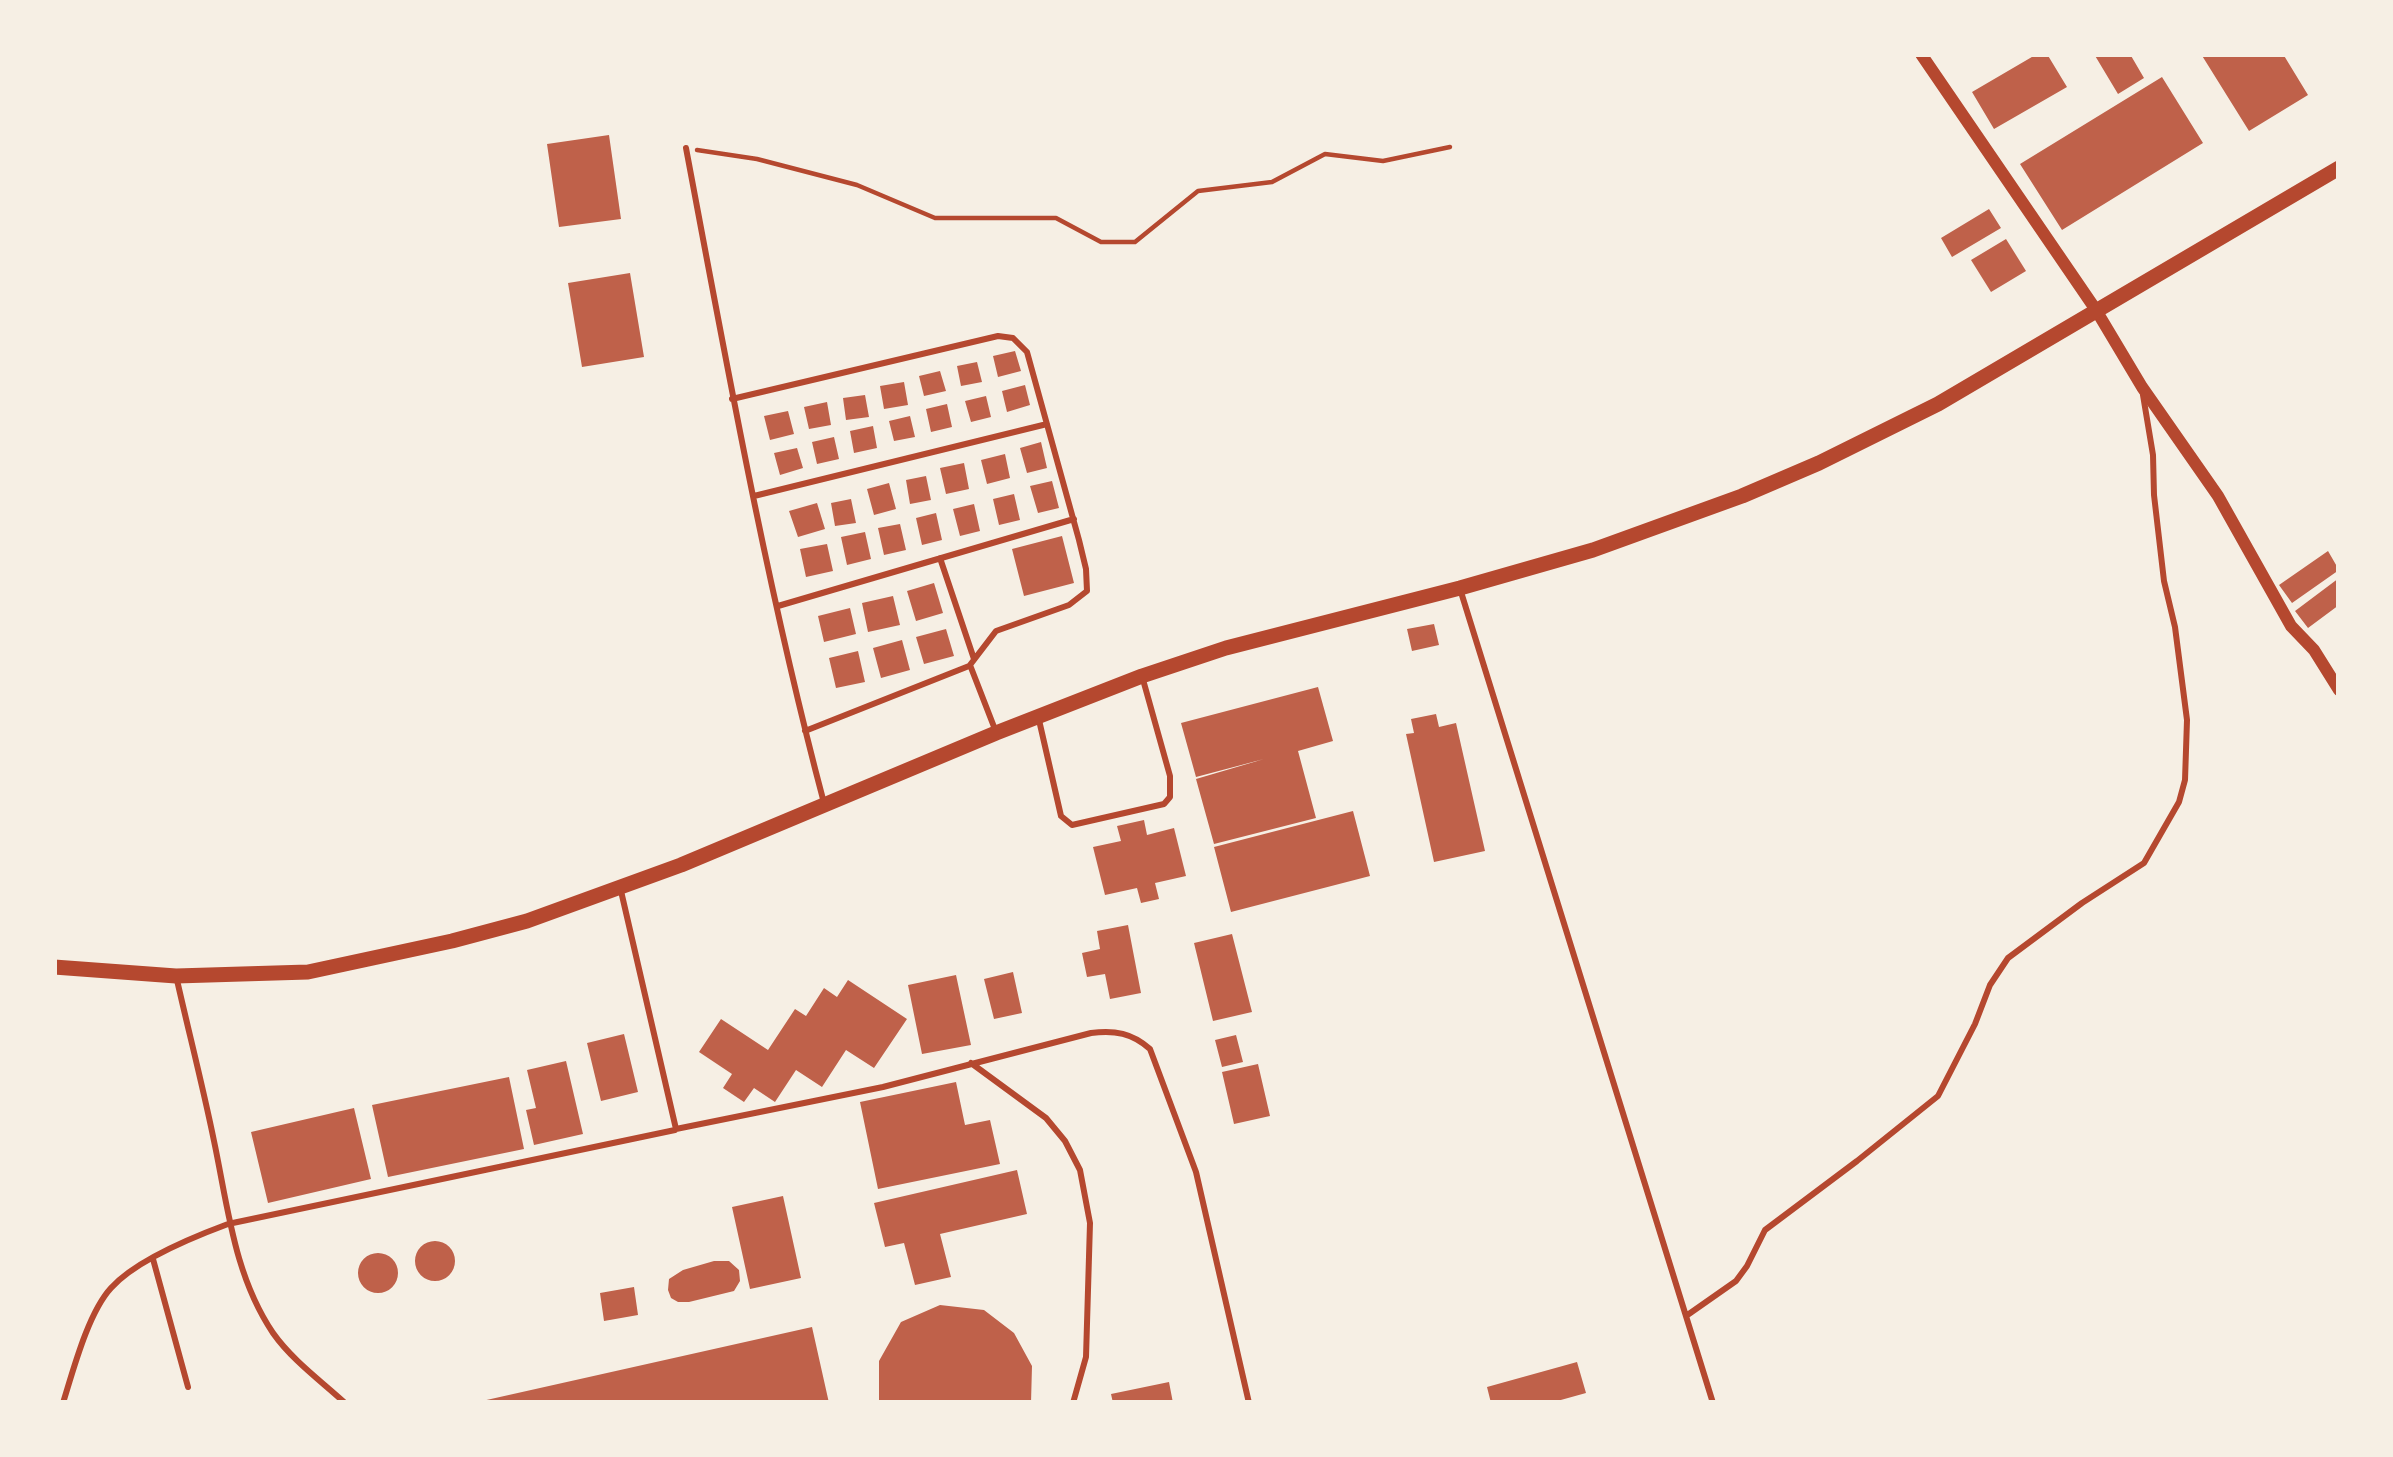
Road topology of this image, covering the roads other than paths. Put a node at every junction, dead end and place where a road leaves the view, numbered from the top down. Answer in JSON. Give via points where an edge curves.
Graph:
{"nodes":[{"id":1,"x":1921,"y":54,"type":"edge"},
{"id":2,"x":686,"y":148,"type":"road end"},
{"id":3,"x":2339,"y":168,"type":"edge"},
{"id":4,"x":2096,"y":310,"type":"junction"},
{"id":5,"x":2142,"y":387,"type":"junction"},
{"id":6,"x":732,"y":399,"type":"junction"},
{"id":7,"x":1047,"y":424,"type":"junction"},
{"id":8,"x":754,"y":496,"type":"junction"},
{"id":9,"x":1074,"y":519,"type":"junction"},
{"id":10,"x":940,"y":558,"type":"junction"},
{"id":11,"x":1460,"y":588,"type":"junction"},
{"id":12,"x":778,"y":606,"type":"junction"},
{"id":13,"x":972,"y":662,"type":"junction"},
{"id":14,"x":1142,"y":676,"type":"junction"},
{"id":15,"x":2339,"y":690,"type":"edge"},
{"id":16,"x":1038,"y":716,"type":"junction"},
{"id":17,"x":805,"y":731,"type":"junction"},
{"id":18,"x":996,"y":733,"type":"junction"},
{"id":19,"x":825,"y":806,"type":"junction"},
{"id":20,"x":620,"y":887,"type":"junction"},
{"id":21,"x":54,"y":967,"type":"edge"},
{"id":22,"x":176,"y":976,"type":"junction"},
{"id":23,"x":971,"y":1063,"type":"junction"},
{"id":24,"x":676,"y":1130,"type":"junction"},
{"id":25,"x":228,"y":1224,"type":"junction"},
{"id":26,"x":153,"y":1259,"type":"junction"},
{"id":27,"x":1686,"y":1316,"type":"junction"},
{"id":28,"x":188,"y":1387,"type":"dead end"},
{"id":29,"x":63,"y":1403,"type":"edge"},
{"id":30,"x":345,"y":1403,"type":"edge"},
{"id":31,"x":1073,"y":1403,"type":"edge"},
{"id":32,"x":1249,"y":1403,"type":"edge"},
{"id":33,"x":1713,"y":1403,"type":"edge"}],
"edges":[{"from":1,"to":4,"type":"street"},
{"from":2,"to":6,"type":"lane"},
{"from":3,"to":4,"type":"street"},
{"from":4,"to":5,"type":"street"},
{"from":4,"to":11,"type":"street","via":[[1819,463],[1593,550]]},
{"from":5,"to":15,"type":"street"},
{"from":5,"to":27,"type":"lane","via":[[2187,720],[2179,802],[2144,863],[2008,958],[1938,1096],[1765,1230],[1743,1273]]},
{"from":6,"to":7,"type":"lane","via":[[998,336],[1027,352]]},
{"from":6,"to":8,"type":"lane"},
{"from":7,"to":8,"type":"lane"},
{"from":7,"to":9,"type":"lane"},
{"from":8,"to":12,"type":"lane"},
{"from":9,"to":10,"type":"lane"},
{"from":9,"to":13,"type":"lane","via":[[1087,591],[996,631]]},
{"from":10,"to":12,"type":"lane"},
{"from":10,"to":13,"type":"lane"},
{"from":11,"to":14,"type":"street"},
{"from":11,"to":27,"type":"lane"},
{"from":12,"to":17,"type":"lane"},
{"from":13,"to":17,"type":"lane"},
{"from":13,"to":18,"type":"lane"},
{"from":14,"to":16,"type":"street"},
{"from":14,"to":16,"type":"lane","via":[[1170,776],[1164,804],[1072,825],[1061,816]]},
{"from":16,"to":18,"type":"street"},
{"from":17,"to":19,"type":"lane"},
{"from":18,"to":19,"type":"street"},
{"from":19,"to":20,"type":"street"},
{"from":20,"to":22,"type":"street","via":[[527,921],[368,962]]},
{"from":20,"to":24,"type":"lane"},
{"from":21,"to":22,"type":"street"},
{"from":22,"to":25,"type":"lane"},
{"from":23,"to":24,"type":"lane"},
{"from":23,"to":31,"type":"lane","via":[[1046,1118],[1080,1170],[1090,1223],[1087,1335]]},
{"from":23,"to":32,"type":"lane","via":[[1109,1031],[1150,1049],[1196,1172]]},
{"from":24,"to":25,"type":"lane"},
{"from":25,"to":26,"type":"lane"},
{"from":25,"to":30,"type":"lane","via":[[273,1333]]},
{"from":26,"to":28,"type":"lane"},
{"from":26,"to":29,"type":"lane","via":[[105,1295]]},
{"from":27,"to":33,"type":"lane"}]}
